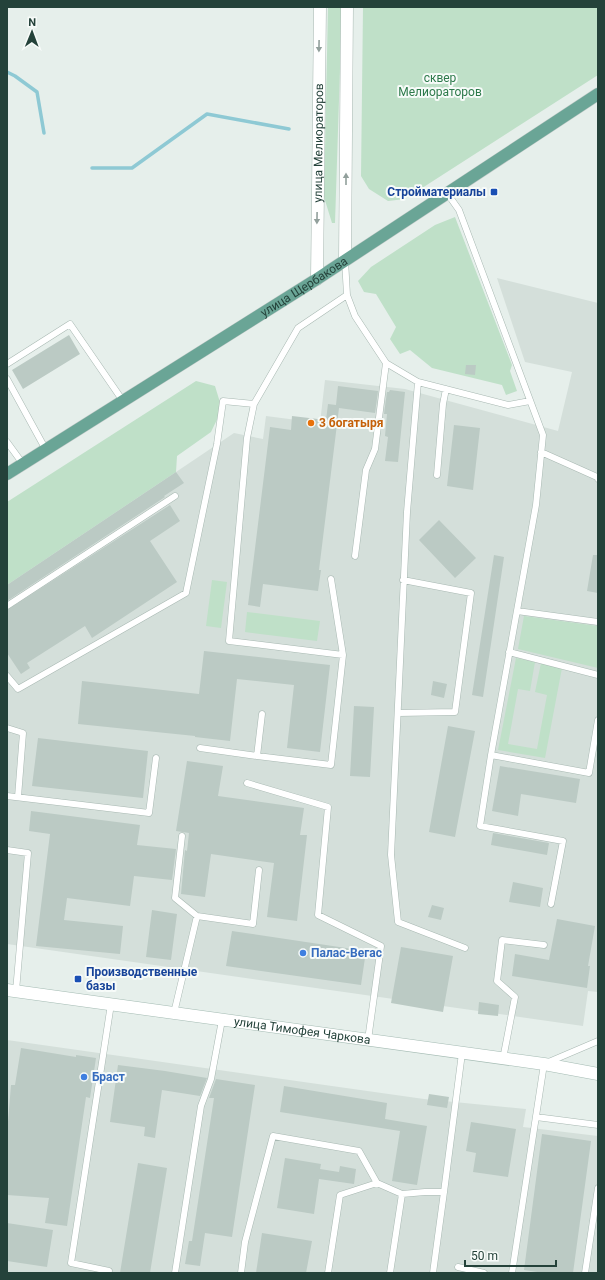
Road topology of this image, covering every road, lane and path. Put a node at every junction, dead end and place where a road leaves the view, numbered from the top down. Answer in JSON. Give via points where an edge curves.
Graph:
{"nodes":[{"id":1,"x":320,"y":7,"type":"edge"},
{"id":2,"x":347,"y":7,"type":"edge"},
{"id":3,"x":598,"y":94,"type":"edge"},
{"id":4,"x":447,"y":193,"type":"junction"},
{"id":5,"x":345,"y":260,"type":"junction"},
{"id":6,"x":317,"y":279,"type":"junction"},
{"id":7,"x":347,"y":294,"type":"junction"},
{"id":8,"x":386,"y":363,"type":"junction"},
{"id":9,"x":7,"y":364,"type":"edge"},
{"id":10,"x":7,"y":379,"type":"edge"},
{"id":11,"x":418,"y":382,"type":"junction"},
{"id":12,"x":446,"y":389,"type":"junction"},
{"id":13,"x":123,"y":401,"type":"junction"},
{"id":14,"x":530,"y":401,"type":"junction"},
{"id":15,"x":254,"y":404,"type":"junction"},
{"id":16,"x":7,"y":442,"type":"edge"},
{"id":17,"x":46,"y":450,"type":"junction"},
{"id":18,"x":541,"y":452,"type":"junction"},
{"id":19,"x":23,"y":464,"type":"junction"},
{"id":20,"x":7,"y":474,"type":"edge"},
{"id":21,"x":437,"y":475,"type":"dead end"},
{"id":22,"x":598,"y":479,"type":"edge"},
{"id":23,"x":175,"y":496,"type":"dead end"},
{"id":24,"x":355,"y":556,"type":"dead end"},
{"id":25,"x":331,"y":579,"type":"dead end"},
{"id":26,"x":404,"y":580,"type":"junction"},
{"id":27,"x":7,"y":606,"type":"edge"},
{"id":28,"x":517,"y":611,"type":"junction"},
{"id":29,"x":598,"y":622,"type":"edge"},
{"id":30,"x":509,"y":652,"type":"junction"},
{"id":31,"x":343,"y":655,"type":"junction"},
{"id":32,"x":598,"y":675,"type":"edge"},
{"id":33,"x":7,"y":676,"type":"edge"},
{"id":34,"x":398,"y":713,"type":"junction"},
{"id":35,"x":262,"y":714,"type":"dead end"},
{"id":36,"x":598,"y":720,"type":"edge"},
{"id":37,"x":7,"y":728,"type":"edge"},
{"id":38,"x":200,"y":748,"type":"dead end"},
{"id":39,"x":491,"y":755,"type":"junction"},
{"id":40,"x":257,"y":756,"type":"junction"},
{"id":41,"x":156,"y":758,"type":"dead end"},
{"id":42,"x":247,"y":783,"type":"dead end"},
{"id":43,"x":7,"y":796,"type":"edge"},
{"id":44,"x":18,"y":797,"type":"junction"},
{"id":45,"x":182,"y":836,"type":"dead end"},
{"id":46,"x":7,"y":850,"type":"edge"},
{"id":47,"x":259,"y":870,"type":"dead end"},
{"id":48,"x":551,"y":904,"type":"dead end"},
{"id":49,"x":197,"y":916,"type":"junction"},
{"id":50,"x":544,"y":945,"type":"dead end"},
{"id":51,"x":465,"y":948,"type":"dead end"},
{"id":52,"x":11,"y":990,"type":"edge"},
{"id":53,"x":111,"y":1004,"type":"junction"},
{"id":54,"x":174,"y":1013,"type":"junction"},
{"id":55,"x":222,"y":1020,"type":"junction"},
{"id":56,"x":368,"y":1040,"type":"junction"},
{"id":57,"x":598,"y":1041,"type":"edge"},
{"id":58,"x":462,"y":1053,"type":"junction"},
{"id":59,"x":503,"y":1058,"type":"junction"},
{"id":60,"x":544,"y":1064,"type":"junction"},
{"id":61,"x":598,"y":1074,"type":"edge"},
{"id":62,"x":536,"y":1117,"type":"junction"},
{"id":63,"x":598,"y":1125,"type":"edge"},
{"id":64,"x":376,"y":1183,"type":"junction"},
{"id":65,"x":598,"y":1188,"type":"edge"},
{"id":66,"x":444,"y":1192,"type":"junction"},
{"id":67,"x":402,"y":1194,"type":"junction"},
{"id":68,"x":458,"y":1267,"type":"dead end"},
{"id":69,"x":109,"y":1271,"type":"dead end"},
{"id":70,"x":175,"y":1273,"type":"edge"},
{"id":71,"x":241,"y":1273,"type":"edge"},
{"id":72,"x":328,"y":1273,"type":"edge"},
{"id":73,"x":390,"y":1273,"type":"edge"},
{"id":74,"x":433,"y":1273,"type":"edge"},
{"id":75,"x":484,"y":1273,"type":"edge"},
{"id":76,"x":512,"y":1273,"type":"edge"},
{"id":77,"x":585,"y":1273,"type":"edge"}],
"edges":[{"from":1,"to":6,"type":"main road","name":"улица Мелиораторов","one_way":true},
{"from":5,"to":2,"type":"main road","one_way":true},
{"from":3,"to":4,"type":"main road","name":"улица Щербакова"},
{"from":4,"to":5,"type":"main road","name":"улица Щербакова"},
{"from":4,"to":14,"type":"lane","via":[[459,210]]},
{"from":5,"to":6,"type":"main road","name":"улица Щербакова"},
{"from":5,"to":7,"type":"lane"},
{"from":6,"to":13,"type":"main road","name":"улица Щербакова"},
{"from":7,"to":8,"type":"lane","via":[[354,316]]},
{"from":7,"to":15,"type":"lane","via":[[298,328]]},
{"from":8,"to":11,"type":"lane"},
{"from":8,"to":24,"type":"lane","via":[[375,449],[366,470]]},
{"from":9,"to":13,"type":"lane","via":[[70,324]]},
{"from":10,"to":17,"type":"lane"},
{"from":11,"to":12,"type":"lane"},
{"from":11,"to":26,"type":"lane","via":[[406,512]]},
{"from":12,"to":14,"type":"lane","via":[[508,405]]},
{"from":12,"to":21,"type":"lane"},
{"from":13,"to":17,"type":"main road","name":"улица Щербакова"},
{"from":14,"to":18,"type":"lane","via":[[543,435]]},
{"from":15,"to":31,"type":"lane","via":[[247,438],[229,641]]},
{"from":15,"to":33,"type":"lane","via":[[223,400],[217,444],[186,593],[18,689]]},
{"from":16,"to":19,"type":"lane"},
{"from":17,"to":19,"type":"main road","name":"улица Щербакова"},
{"from":18,"to":22,"type":"lane"},
{"from":18,"to":28,"type":"lane","via":[[536,505]]},
{"from":19,"to":20,"type":"main road","name":"улица Щербакова"},
{"from":23,"to":27,"type":"lane"},
{"from":25,"to":31,"type":"lane"},
{"from":26,"to":34,"type":"lane"},
{"from":26,"to":34,"type":"lane","via":[[471,593],[455,712]]},
{"from":28,"to":29,"type":"lane"},
{"from":28,"to":30,"type":"lane"},
{"from":30,"to":32,"type":"lane"},
{"from":30,"to":39,"type":"lane"},
{"from":31,"to":40,"type":"lane","via":[[331,765]]},
{"from":34,"to":51,"type":"lane","via":[[392,855],[398,922]]},
{"from":35,"to":40,"type":"lane"},
{"from":36,"to":39,"type":"lane","via":[[589,773]]},
{"from":37,"to":44,"type":"lane","via":[[23,733]]},
{"from":38,"to":40,"type":"lane"},
{"from":39,"to":48,"type":"lane","via":[[480,826],[563,841]]},
{"from":41,"to":44,"type":"lane","via":[[149,813]]},
{"from":42,"to":56,"type":"lane","via":[[328,807],[318,915],[381,946]]},
{"from":43,"to":44,"type":"lane"},
{"from":45,"to":49,"type":"lane","via":[[175,898]]},
{"from":46,"to":52,"type":"lane","via":[[28,853]]},
{"from":47,"to":49,"type":"lane","via":[[253,924]]},
{"from":49,"to":54,"type":"lane"},
{"from":50,"to":59,"type":"lane","via":[[502,940],[497,981],[515,997]]},
{"from":52,"to":53,"type":"main road","name":"улица Тимофея Чаркова"},
{"from":53,"to":54,"type":"main road","name":"улица Тимофея Чаркова"},
{"from":53,"to":69,"type":"lane","via":[[71,1263]]},
{"from":54,"to":55,"type":"main road","name":"улица Тимофея Чаркова"},
{"from":55,"to":56,"type":"main road","name":"улица Тимофея Чаркова"},
{"from":55,"to":70,"type":"lane","via":[[212,1079],[201,1106]]},
{"from":56,"to":58,"type":"main road","name":"улица Тимофея Чаркова"},
{"from":57,"to":60,"type":"lane"},
{"from":58,"to":59,"type":"main road","name":"улица Тимофея Чаркова"},
{"from":58,"to":66,"type":"lane"},
{"from":59,"to":60,"type":"main road","name":"улица Тимофея Чаркова"},
{"from":60,"to":61,"type":"main road","name":"улица Тимофея Чаркова"},
{"from":60,"to":62,"type":"lane"},
{"from":62,"to":63,"type":"lane"},
{"from":62,"to":76,"type":"lane"},
{"from":64,"to":67,"type":"lane"},
{"from":64,"to":71,"type":"lane","via":[[359,1151],[273,1136],[245,1242]]},
{"from":64,"to":72,"type":"lane","via":[[340,1195]]},
{"from":65,"to":77,"type":"lane"},
{"from":66,"to":67,"type":"lane"},
{"from":66,"to":74,"type":"lane"},
{"from":67,"to":73,"type":"lane"},
{"from":68,"to":75,"type":"lane"}]}
